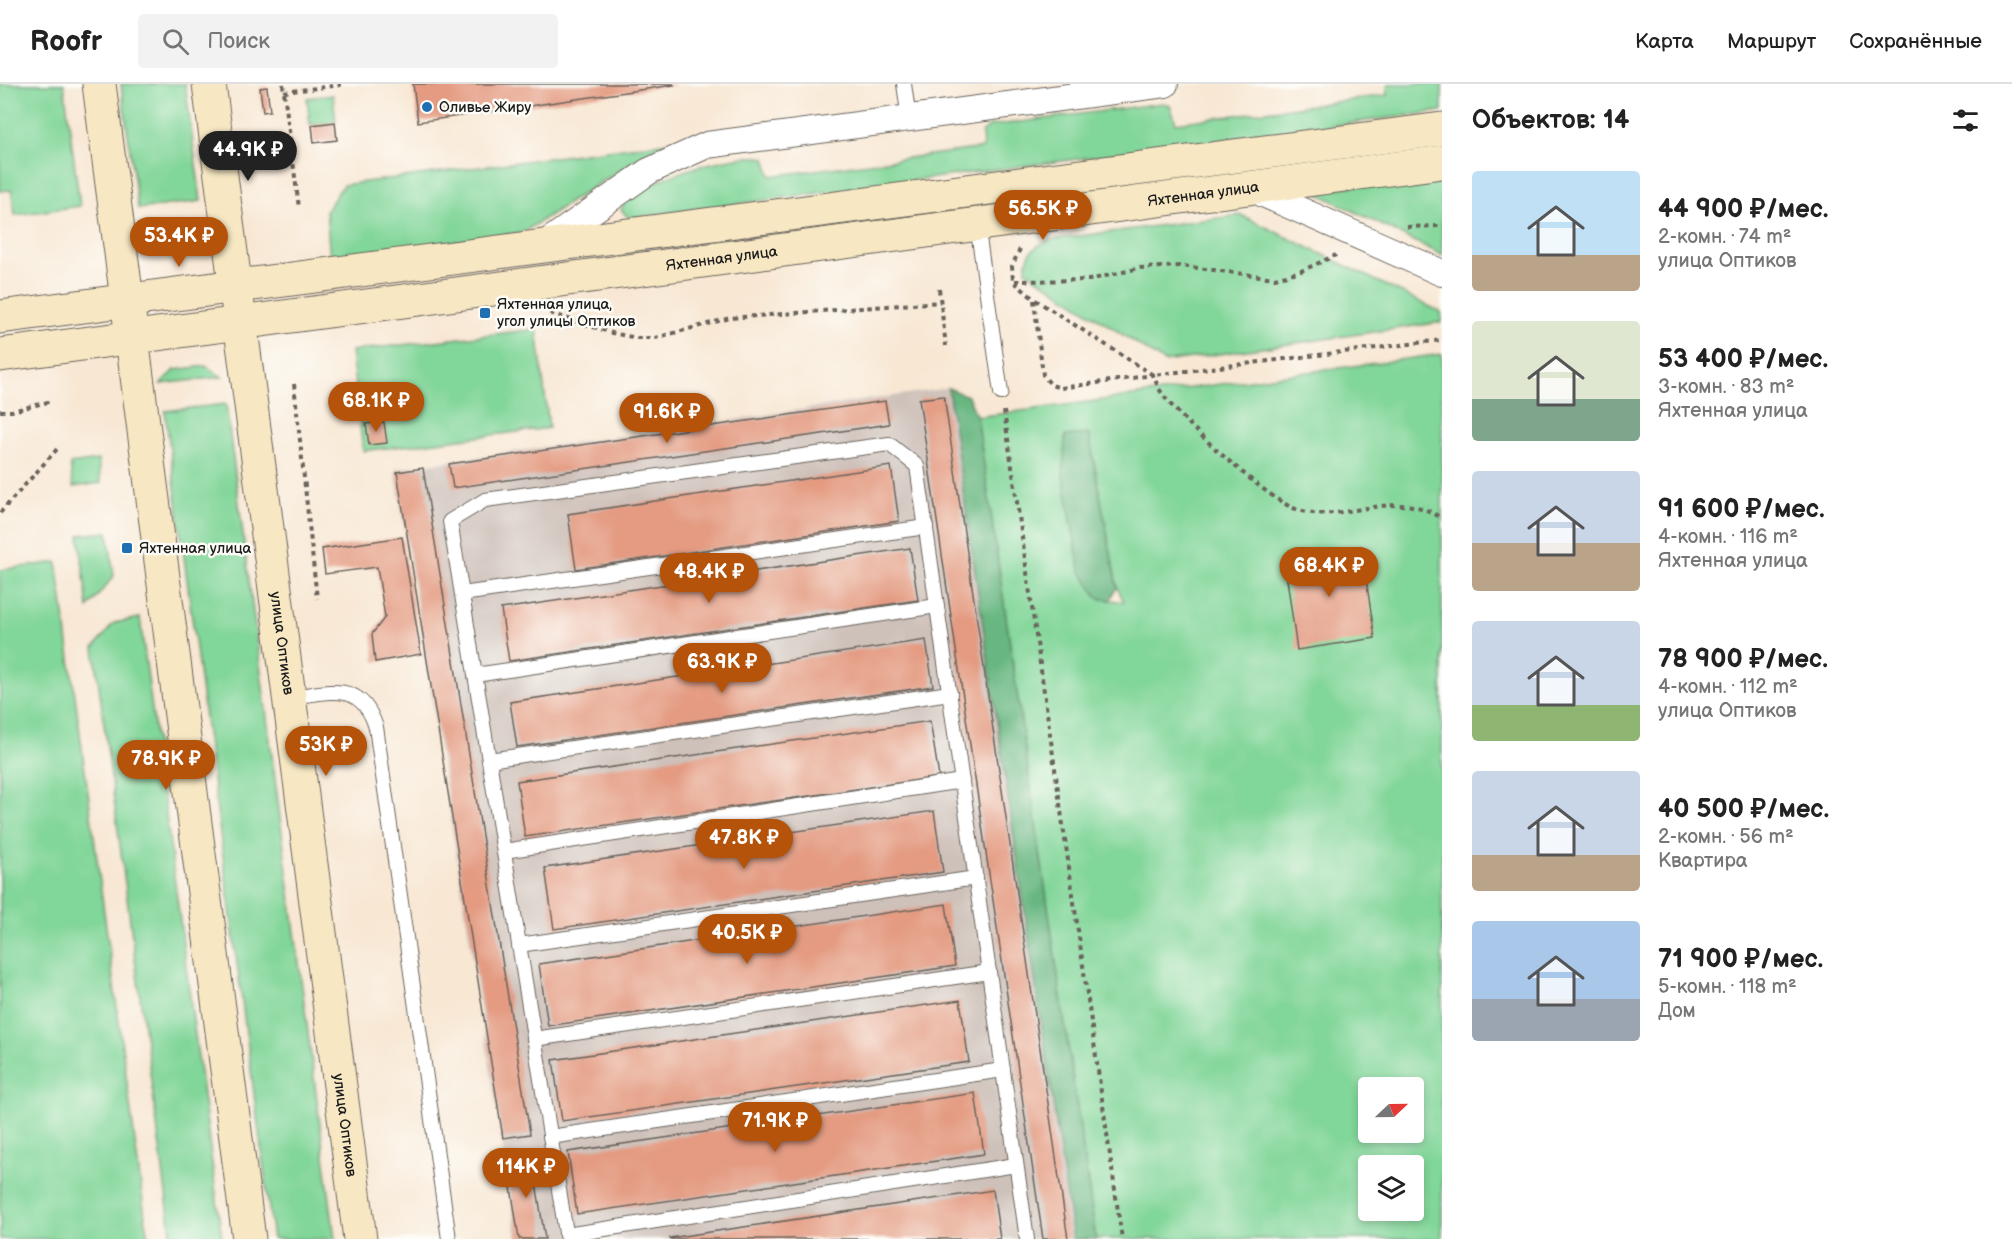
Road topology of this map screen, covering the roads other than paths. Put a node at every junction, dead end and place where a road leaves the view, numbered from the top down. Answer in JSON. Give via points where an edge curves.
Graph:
{"nodes":[{"id":1,"x":99,"y":84,"type":"edge"},
{"id":2,"x":209,"y":84,"type":"edge"},
{"id":3,"x":904,"y":84,"type":"edge"},
{"id":4,"x":1165,"y":84,"type":"edge"},
{"id":5,"x":909,"y":119,"type":"junction"},
{"id":6,"x":1442,"y":129,"type":"edge"},
{"id":7,"x":1442,"y":162,"type":"edge"},
{"id":8,"x":1250,"y":188,"type":"junction"},
{"id":9,"x":977,"y":224,"type":"junction"},
{"id":10,"x":541,"y":247,"type":"junction"},
{"id":11,"x":1442,"y":273,"type":"edge"},
{"id":12,"x":236,"y":286,"type":"junction"},
{"id":13,"x":128,"y":300,"type":"junction"},
{"id":14,"x":0,"y":317,"type":"edge"},
{"id":15,"x":241,"y":322,"type":"junction"},
{"id":16,"x":133,"y":337,"type":"junction"},
{"id":17,"x":0,"y":355,"type":"edge"},
{"id":18,"x":1001,"y":393,"type":"road end"},
{"id":19,"x":926,"y":527,"type":"junction"},
{"id":20,"x":462,"y":594,"type":"junction"},
{"id":21,"x":937,"y":606,"type":"junction"},
{"id":22,"x":475,"y":675,"type":"junction"},
{"id":23,"x":950,"y":693,"type":"junction"},
{"id":24,"x":290,"y":697,"type":"junction"},
{"id":25,"x":489,"y":760,"type":"junction"},
{"id":26,"x":962,"y":781,"type":"junction"},
{"id":27,"x":504,"y":851,"type":"junction"},
{"id":28,"x":976,"y":878,"type":"junction"},
{"id":29,"x":519,"y":945,"type":"junction"},
{"id":30,"x":989,"y":972,"type":"junction"},
{"id":31,"x":534,"y":1039,"type":"junction"},
{"id":32,"x":1003,"y":1070,"type":"junction"},
{"id":33,"x":550,"y":1137,"type":"junction"},
{"id":34,"x":1016,"y":1165,"type":"junction"},
{"id":35,"x":567,"y":1237,"type":"edge"},
{"id":36,"x":249,"y":1239,"type":"edge"},
{"id":37,"x":360,"y":1239,"type":"edge"},
{"id":38,"x":449,"y":1239,"type":"edge"},
{"id":39,"x":1027,"y":1239,"type":"edge"}],
"edges":[{"from":1,"to":13,"type":"street"},
{"from":2,"to":12,"type":"street","name":"улица Оптиков"},
{"from":3,"to":5,"type":"lane"},
{"from":4,"to":5,"type":"street"},
{"from":5,"to":10,"type":"street","via":[[707,145],[648,171]]},
{"from":6,"to":10,"type":"street"},
{"from":7,"to":8,"type":"street","name":"Яхтенная улица"},
{"from":8,"to":9,"type":"street","name":"Яхтенная улица"},
{"from":8,"to":11,"type":"street"},
{"from":9,"to":15,"type":"street","name":"Яхтенная улица"},
{"from":9,"to":18,"type":"lane"},
{"from":10,"to":12,"type":"street"},
{"from":12,"to":13,"type":"street"},
{"from":12,"to":15,"type":"street","name":"улица Оптиков"},
{"from":13,"to":14,"type":"street"},
{"from":13,"to":16,"type":"street"},
{"from":15,"to":16,"type":"street","name":"Яхтенная улица"},
{"from":15,"to":24,"type":"street","name":"улица Оптиков"},
{"from":16,"to":17,"type":"street","name":"Яхтенная улица"},
{"from":16,"to":36,"type":"street"},
{"from":19,"to":20,"type":"lane"},
{"from":19,"to":20,"type":"lane","via":[[918,466],[889,444],[485,500],[450,521]]},
{"from":19,"to":21,"type":"lane"},
{"from":20,"to":22,"type":"lane"},
{"from":21,"to":22,"type":"lane"},
{"from":21,"to":23,"type":"lane"},
{"from":22,"to":25,"type":"lane"},
{"from":23,"to":25,"type":"lane"},
{"from":23,"to":26,"type":"lane"},
{"from":24,"to":37,"type":"street","name":"улица Оптиков"},
{"from":24,"to":38,"type":"lane","via":[[342,691],[370,708],[376,727]]},
{"from":25,"to":27,"type":"lane"},
{"from":26,"to":27,"type":"lane"},
{"from":26,"to":28,"type":"lane"},
{"from":27,"to":29,"type":"lane"},
{"from":28,"to":29,"type":"lane"},
{"from":28,"to":30,"type":"lane"},
{"from":29,"to":31,"type":"lane"},
{"from":30,"to":31,"type":"lane"},
{"from":30,"to":32,"type":"lane"},
{"from":31,"to":33,"type":"lane"},
{"from":32,"to":33,"type":"lane"},
{"from":32,"to":34,"type":"lane"},
{"from":33,"to":35,"type":"lane"},
{"from":34,"to":35,"type":"lane"},
{"from":34,"to":39,"type":"lane"}]}
